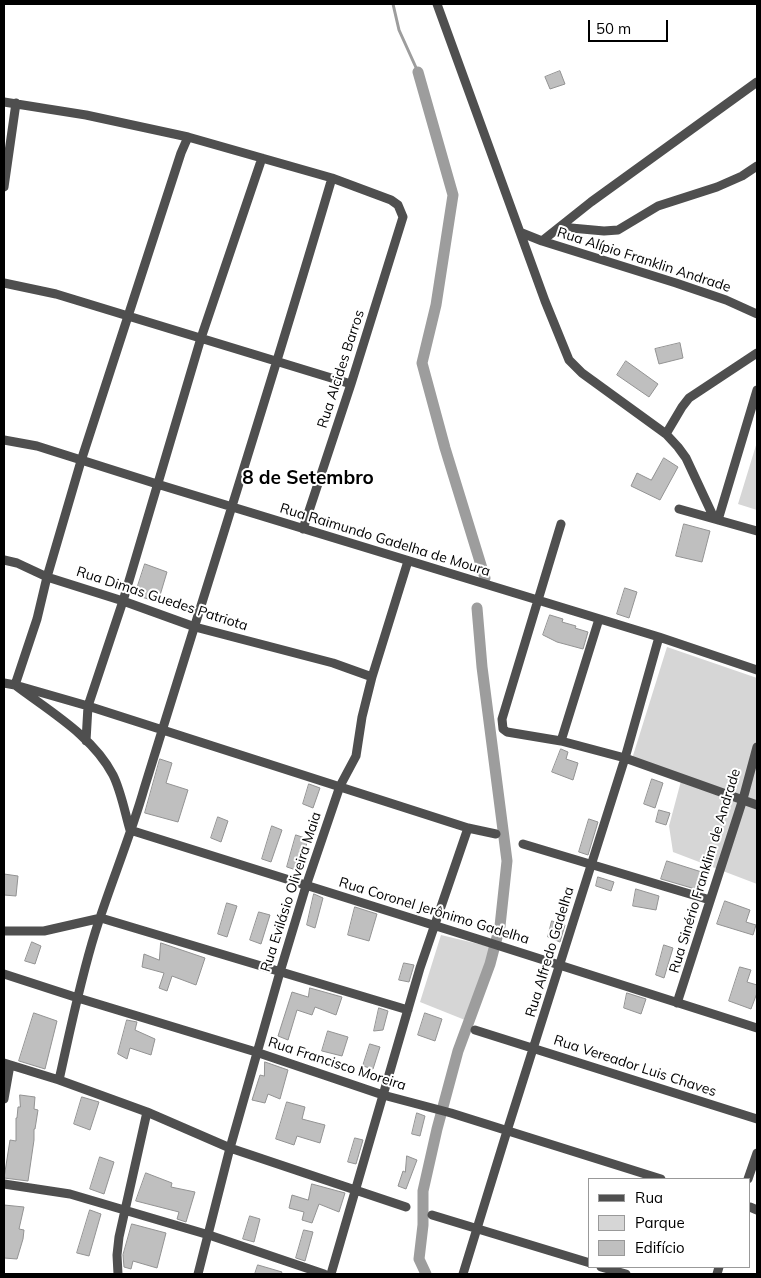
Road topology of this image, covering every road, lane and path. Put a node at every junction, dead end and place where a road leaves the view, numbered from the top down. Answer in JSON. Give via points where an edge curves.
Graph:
{"nodes":[{"id":1,"x":437,"y":4,"type":"edge"},
{"id":2,"x":757,"y":82,"type":"edge"},
{"id":3,"x":4,"y":102,"type":"edge"},
{"id":4,"x":16,"y":103,"type":"junction"},
{"id":5,"x":188,"y":137,"type":"junction"},
{"id":6,"x":262,"y":158,"type":"junction"},
{"id":7,"x":757,"y":166,"type":"edge"},
{"id":8,"x":332,"y":178,"type":"junction"},
{"id":9,"x":4,"y":188,"type":"edge"},
{"id":10,"x":560,"y":227,"type":"junction"},
{"id":11,"x":522,"y":233,"type":"junction"},
{"id":12,"x":542,"y":241,"type":"junction"},
{"id":13,"x":4,"y":283,"type":"edge"},
{"id":14,"x":757,"y":314,"type":"edge"},
{"id":15,"x":129,"y":315,"type":"junction"},
{"id":16,"x":201,"y":338,"type":"junction"},
{"id":17,"x":757,"y":353,"type":"edge"},
{"id":18,"x":278,"y":362,"type":"junction"},
{"id":19,"x":351,"y":384,"type":"junction"},
{"id":20,"x":757,"y":390,"type":"edge"},
{"id":21,"x":666,"y":434,"type":"junction"},
{"id":22,"x":4,"y":440,"type":"edge"},
{"id":23,"x":81,"y":461,"type":"junction"},
{"id":24,"x":157,"y":484,"type":"junction"},
{"id":25,"x":231,"y":507,"type":"junction"},
{"id":26,"x":679,"y":509,"type":"dead end"},
{"id":27,"x":716,"y":519,"type":"junction"},
{"id":28,"x":562,"y":524,"type":"dead end"},
{"id":29,"x":303,"y":529,"type":"junction"},
{"id":30,"x":757,"y":531,"type":"edge"},
{"id":31,"x":4,"y":560,"type":"edge"},
{"id":32,"x":408,"y":561,"type":"junction"},
{"id":33,"x":47,"y":577,"type":"junction"},
{"id":34,"x":123,"y":601,"type":"junction"},
{"id":35,"x":538,"y":601,"type":"junction"},
{"id":36,"x":599,"y":619,"type":"junction"},
{"id":37,"x":195,"y":627,"type":"junction"},
{"id":38,"x":659,"y":637,"type":"junction"},
{"id":39,"x":757,"y":670,"type":"edge"},
{"id":40,"x":372,"y":676,"type":"junction"},
{"id":41,"x":4,"y":684,"type":"edge"},
{"id":42,"x":15,"y":685,"type":"junction"},
{"id":43,"x":88,"y":706,"type":"junction"},
{"id":44,"x":162,"y":730,"type":"junction"},
{"id":45,"x":86,"y":741,"type":"junction"},
{"id":46,"x":561,"y":741,"type":"junction"},
{"id":47,"x":757,"y":747,"type":"edge"},
{"id":48,"x":625,"y":758,"type":"junction"},
{"id":49,"x":340,"y":786,"type":"junction"},
{"id":50,"x":742,"y":799,"type":"junction"},
{"id":51,"x":757,"y":805,"type":"edge"},
{"id":52,"x":468,"y":828,"type":"junction"},
{"id":53,"x":130,"y":830,"type":"junction"},
{"id":54,"x":496,"y":834,"type":"dead end"},
{"id":55,"x":523,"y":844,"type":"dead end"},
{"id":56,"x":591,"y":865,"type":"junction"},
{"id":57,"x":306,"y":886,"type":"junction"},
{"id":58,"x":710,"y":900,"type":"junction"},
{"id":59,"x":101,"y":918,"type":"junction"},
{"id":60,"x":434,"y":926,"type":"junction"},
{"id":61,"x":4,"y":931,"type":"edge"},
{"id":62,"x":560,"y":965,"type":"junction"},
{"id":63,"x":280,"y":972,"type":"junction"},
{"id":64,"x":4,"y":974,"type":"edge"},
{"id":65,"x":78,"y":998,"type":"junction"},
{"id":66,"x":677,"y":1003,"type":"junction"},
{"id":67,"x":408,"y":1010,"type":"junction"},
{"id":68,"x":757,"y":1028,"type":"edge"},
{"id":69,"x":475,"y":1030,"type":"dead end"},
{"id":70,"x":534,"y":1048,"type":"junction"},
{"id":71,"x":256,"y":1052,"type":"junction"},
{"id":72,"x":7,"y":1064,"type":"edge"},
{"id":73,"x":59,"y":1080,"type":"junction"},
{"id":74,"x":382,"y":1095,"type":"junction"},
{"id":75,"x":4,"y":1099,"type":"edge"},
{"id":76,"x":147,"y":1112,"type":"junction"},
{"id":77,"x":757,"y":1119,"type":"edge"},
{"id":78,"x":506,"y":1131,"type":"junction"},
{"id":79,"x":230,"y":1148,"type":"junction"},
{"id":80,"x":757,"y":1154,"type":"edge"},
{"id":81,"x":658,"y":1178,"type":"edge"},
{"id":82,"x":748,"y":1178,"type":"edge"},
{"id":83,"x":4,"y":1184,"type":"edge"},
{"id":84,"x":356,"y":1190,"type":"junction"},
{"id":85,"x":406,"y":1207,"type":"dead end"},
{"id":86,"x":126,"y":1210,"type":"junction"},
{"id":87,"x":432,"y":1215,"type":"dead end"},
{"id":88,"x":478,"y":1229,"type":"junction"},
{"id":89,"x":209,"y":1236,"type":"junction"},
{"id":90,"x":588,"y":1262,"type":"edge"},
{"id":91,"x":605,"y":1268,"type":"edge"},
{"id":92,"x":118,"y":1274,"type":"edge"},
{"id":93,"x":198,"y":1274,"type":"edge"},
{"id":94,"x":324,"y":1274,"type":"edge"},
{"id":95,"x":331,"y":1274,"type":"edge"},
{"id":96,"x":464,"y":1274,"type":"edge"},
{"id":97,"x":626,"y":1274,"type":"edge"}],
"edges":[{"from":1,"to":11,"type":"street"},
{"from":2,"to":10,"type":"street"},
{"from":3,"to":4,"type":"street"},
{"from":4,"to":5,"type":"street"},
{"from":4,"to":9,"type":"street"},
{"from":5,"to":6,"type":"street"},
{"from":5,"to":15,"type":"street"},
{"from":6,"to":8,"type":"street"},
{"from":6,"to":16,"type":"street"},
{"from":7,"to":10,"type":"street","via":[[717,187],[658,206],[618,230]]},
{"from":8,"to":18,"type":"street"},
{"from":8,"to":19,"type":"street","name":"Rua Alcides Barros","via":[[391,200],[398,205],[403,217]]},
{"from":10,"to":12,"type":"street"},
{"from":11,"to":12,"type":"street","name":"Rua Alípio Franklin Andrade"},
{"from":11,"to":21,"type":"street","via":[[569,360]]},
{"from":12,"to":14,"type":"street","name":"Rua Alípio Franklin Andrade","via":[[676,283]]},
{"from":13,"to":15,"type":"street"},
{"from":15,"to":16,"type":"street"},
{"from":15,"to":23,"type":"street"},
{"from":16,"to":18,"type":"street"},
{"from":16,"to":24,"type":"street"},
{"from":17,"to":21,"type":"street","via":[[689,398]]},
{"from":18,"to":19,"type":"street"},
{"from":18,"to":25,"type":"street"},
{"from":19,"to":29,"type":"street","name":"Rua Alcides Barros"},
{"from":20,"to":27,"type":"street"},
{"from":21,"to":27,"type":"street","via":[[686,458]]},
{"from":22,"to":23,"type":"street","name":"Rua Raimundo Gadelha de Moura","via":[[37,446]]},
{"from":23,"to":24,"type":"street","name":"Rua Raimundo Gadelha de Moura"},
{"from":23,"to":33,"type":"street"},
{"from":24,"to":25,"type":"street","name":"Rua Raimundo Gadelha de Moura"},
{"from":24,"to":34,"type":"street"},
{"from":25,"to":29,"type":"street","name":"Rua Raimundo Gadelha de Moura"},
{"from":25,"to":37,"type":"street"},
{"from":26,"to":27,"type":"street"},
{"from":27,"to":30,"type":"street"},
{"from":28,"to":35,"type":"street"},
{"from":29,"to":32,"type":"street","name":"Rua Raimundo Gadelha de Moura"},
{"from":31,"to":33,"type":"street","name":"Rua Dimas Guedes Patriota"},
{"from":32,"to":35,"type":"street","name":"Rua Raimundo Gadelha de Moura"},
{"from":32,"to":40,"type":"street","name":"Rua Evilásio Oliveira Maia"},
{"from":33,"to":34,"type":"street","name":"Rua Dimas Guedes Patriota"},
{"from":33,"to":42,"type":"street","via":[[38,619]]},
{"from":34,"to":37,"type":"street","name":"Rua Dimas Guedes Patriota"},
{"from":34,"to":43,"type":"street"},
{"from":35,"to":36,"type":"street","name":"Rua Raimundo Gadelha de Moura"},
{"from":35,"to":46,"type":"street","via":[[502,719],[507,732]]},
{"from":36,"to":38,"type":"street","name":"Rua Raimundo Gadelha de Moura"},
{"from":36,"to":46,"type":"street"},
{"from":37,"to":40,"type":"street","name":"Rua Dimas Guedes Patriota"},
{"from":37,"to":44,"type":"street"},
{"from":38,"to":39,"type":"street","name":"Rua Raimundo Gadelha de Moura"},
{"from":38,"to":48,"type":"street","name":"Rua Alfredo Gadelha"},
{"from":40,"to":49,"type":"street","name":"Rua Evilásio Oliveira Maia","via":[[356,756]]},
{"from":41,"to":42,"type":"street"},
{"from":42,"to":43,"type":"street"},
{"from":42,"to":45,"type":"street"},
{"from":43,"to":44,"type":"street"},
{"from":43,"to":45,"type":"street"},
{"from":44,"to":49,"type":"street"},
{"from":44,"to":53,"type":"street"},
{"from":45,"to":53,"type":"street","via":[[114,776]]},
{"from":46,"to":48,"type":"street"},
{"from":47,"to":50,"type":"street","name":"Rua Sinério Franklim de Andrade"},
{"from":48,"to":50,"type":"street"},
{"from":48,"to":56,"type":"street","name":"Rua Alfredo Gadelha"},
{"from":49,"to":52,"type":"street"},
{"from":49,"to":57,"type":"street","name":"Rua Evilásio Oliveira Maia"},
{"from":50,"to":51,"type":"street"},
{"from":50,"to":58,"type":"street","name":"Rua Sinério Franklim de Andrade"},
{"from":52,"to":54,"type":"street"},
{"from":52,"to":60,"type":"street"},
{"from":53,"to":57,"type":"street","name":"Rua Coronel Jerônimo Gadelha"},
{"from":53,"to":59,"type":"street"},
{"from":55,"to":56,"type":"street"},
{"from":56,"to":58,"type":"street"},
{"from":56,"to":62,"type":"street","name":"Rua Alfredo Gadelha"},
{"from":57,"to":60,"type":"street","name":"Rua Coronel Jerônimo Gadelha"},
{"from":57,"to":63,"type":"street","name":"Rua Evilásio Oliveira Maia"},
{"from":58,"to":66,"type":"street","name":"Rua Sinério Franklim de Andrade"},
{"from":59,"to":61,"type":"street","via":[[44,931]]},
{"from":59,"to":63,"type":"street"},
{"from":59,"to":65,"type":"street"},
{"from":60,"to":62,"type":"street","name":"Rua Coronel Jerônimo Gadelha"},
{"from":60,"to":67,"type":"street"},
{"from":62,"to":66,"type":"street","name":"Rua Coronel Jerônimo Gadelha"},
{"from":62,"to":70,"type":"street","name":"Rua Alfredo Gadelha"},
{"from":63,"to":67,"type":"street"},
{"from":63,"to":71,"type":"street","name":"Rua Evilásio Oliveira Maia"},
{"from":64,"to":65,"type":"street","name":"Rua Francisco Moreira"},
{"from":65,"to":71,"type":"street","name":"Rua Francisco Moreira"},
{"from":65,"to":73,"type":"street"},
{"from":66,"to":68,"type":"street","name":"Rua Coronel Jerônimo Gadelha"},
{"from":67,"to":74,"type":"street"},
{"from":69,"to":70,"type":"street","name":"Rua Vereador Luis Chaves"},
{"from":70,"to":77,"type":"street","name":"Rua Vereador Luis Chaves"},
{"from":70,"to":78,"type":"street","name":"Rua Alfredo Gadelha"},
{"from":71,"to":74,"type":"street","name":"Rua Francisco Moreira"},
{"from":71,"to":79,"type":"street","name":"Rua Evilásio Oliveira Maia"},
{"from":72,"to":73,"type":"street"},
{"from":72,"to":75,"type":"street"},
{"from":73,"to":76,"type":"street"},
{"from":74,"to":78,"type":"street","name":"Rua Francisco Moreira"},
{"from":74,"to":84,"type":"street"},
{"from":76,"to":79,"type":"street"},
{"from":76,"to":86,"type":"street"},
{"from":78,"to":81,"type":"street","name":"Rua Francisco Moreira"},
{"from":78,"to":88,"type":"street","name":"Rua Alfredo Gadelha"},
{"from":79,"to":84,"type":"street"},
{"from":79,"to":89,"type":"street","name":"Rua Evilásio Oliveira Maia"},
{"from":80,"to":82,"type":"street"},
{"from":83,"to":86,"type":"street","via":[[70,1194]]},
{"from":84,"to":85,"type":"street"},
{"from":84,"to":95,"type":"street"},
{"from":86,"to":89,"type":"street"},
{"from":86,"to":92,"type":"street","via":[[117,1255]]},
{"from":87,"to":88,"type":"street"},
{"from":88,"to":90,"type":"street"},
{"from":88,"to":96,"type":"street","name":"Rua Alfredo Gadelha"},
{"from":89,"to":93,"type":"street","name":"Rua Evilásio Oliveira Maia"},
{"from":89,"to":94,"type":"street"},
{"from":91,"to":97,"type":"street"}]}
